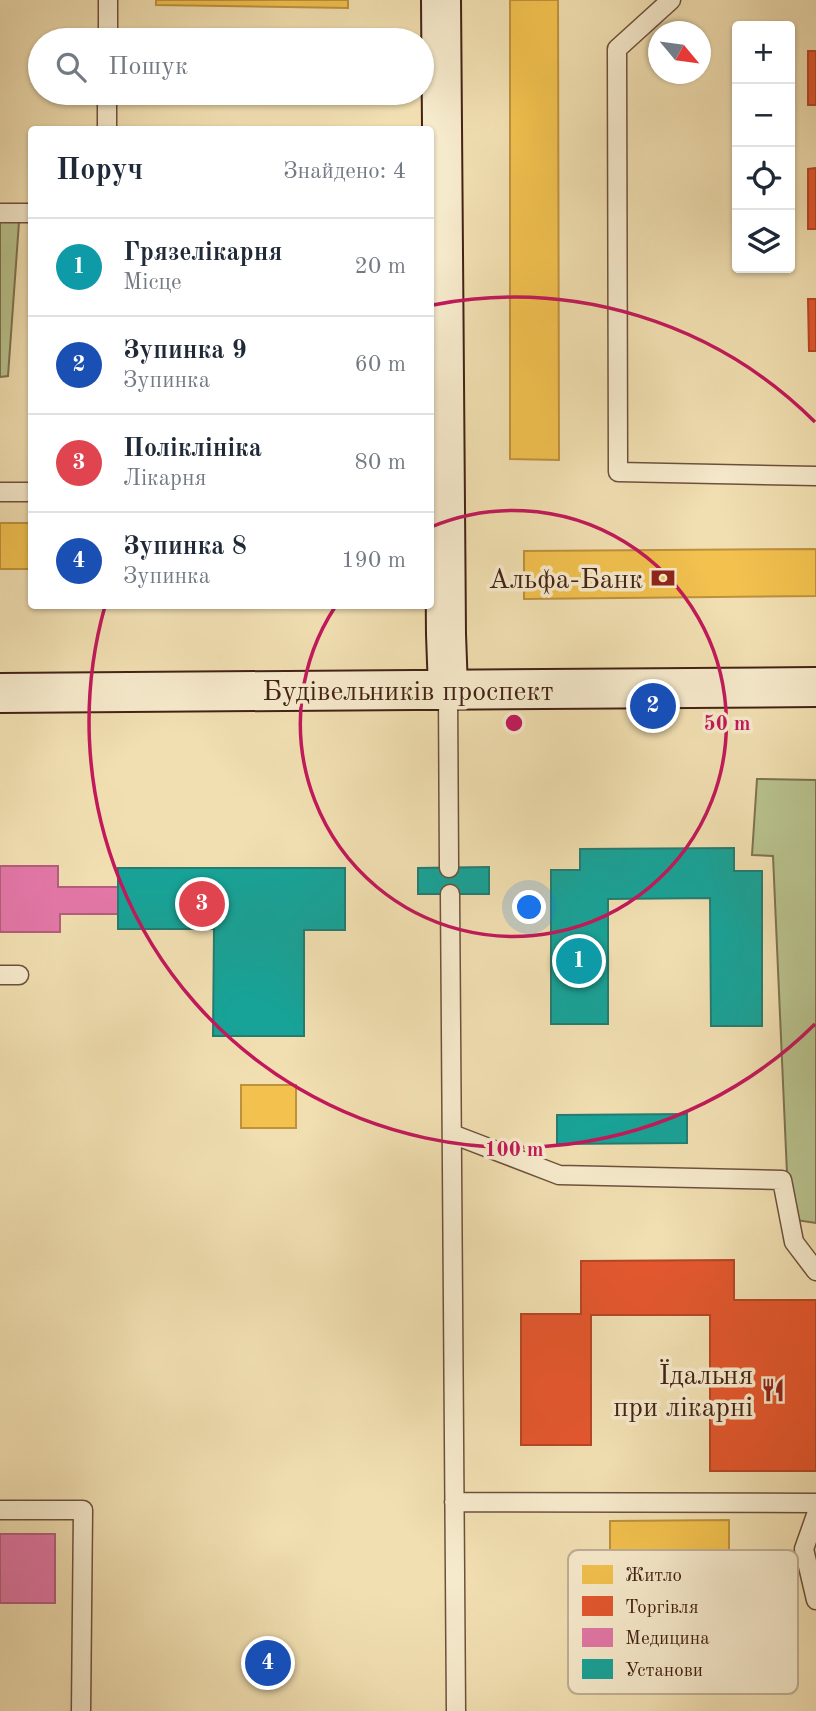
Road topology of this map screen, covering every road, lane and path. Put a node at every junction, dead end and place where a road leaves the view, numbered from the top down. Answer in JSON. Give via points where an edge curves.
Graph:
{"nodes":[{"id":1,"x":108,"y":0,"type":"edge"},
{"id":2,"x":442,"y":0,"type":"edge"},
{"id":3,"x":670,"y":0,"type":"edge"},
{"id":4,"x":107,"y":28,"type":"edge"},
{"id":5,"x":107,"y":105,"type":"edge"},
{"id":6,"x":107,"y":126,"type":"edge"},
{"id":7,"x":0,"y":213,"type":"edge"},
{"id":8,"x":28,"y":214,"type":"edge"},
{"id":9,"x":437,"y":215,"type":"edge"},
{"id":10,"x":816,"y":477,"type":"edge"},
{"id":11,"x":0,"y":492,"type":"edge"},
{"id":12,"x":28,"y":492,"type":"edge"},
{"id":13,"x":816,"y":687,"type":"edge"},
{"id":14,"x":448,"y":690,"type":"junction"},
{"id":15,"x":0,"y":693,"type":"edge"},
{"id":16,"x":449,"y":868,"type":"dead end"},
{"id":17,"x":450,"y":894,"type":"dead end"},
{"id":18,"x":0,"y":975,"type":"edge"},
{"id":19,"x":19,"y":975,"type":"dead end"},
{"id":20,"x":452,"y":1134,"type":"junction"},
{"id":21,"x":816,"y":1271,"type":"edge"},
{"id":22,"x":454,"y":1502,"type":"junction"},
{"id":23,"x":816,"y":1503,"type":"edge"},
{"id":24,"x":0,"y":1510,"type":"edge"},
{"id":25,"x":816,"y":1516,"type":"edge"},
{"id":26,"x":816,"y":1600,"type":"edge"},
{"id":27,"x":80,"y":1711,"type":"edge"},
{"id":28,"x":456,"y":1711,"type":"edge"}],
"edges":[{"from":1,"to":4,"type":"lane"},
{"from":2,"to":9,"type":"street"},
{"from":3,"to":10,"type":"lane","via":[[617,49],[618,472]]},
{"from":5,"to":6,"type":"lane"},
{"from":7,"to":8,"type":"lane"},
{"from":9,"to":14,"type":"street"},
{"from":11,"to":12,"type":"lane"},
{"from":13,"to":14,"type":"street","name":"Будівельників проспект"},
{"from":14,"to":15,"type":"street","name":"Будівельників проспект"},
{"from":14,"to":16,"type":"lane"},
{"from":17,"to":20,"type":"lane"},
{"from":18,"to":19,"type":"lane"},
{"from":20,"to":21,"type":"lane","via":[[559,1175],[782,1180],[794,1242]]},
{"from":20,"to":22,"type":"lane"},
{"from":22,"to":23,"type":"lane"},
{"from":22,"to":28,"type":"lane"},
{"from":24,"to":27,"type":"lane","via":[[83,1510]]},
{"from":25,"to":26,"type":"lane","via":[[804,1549]]}]}
